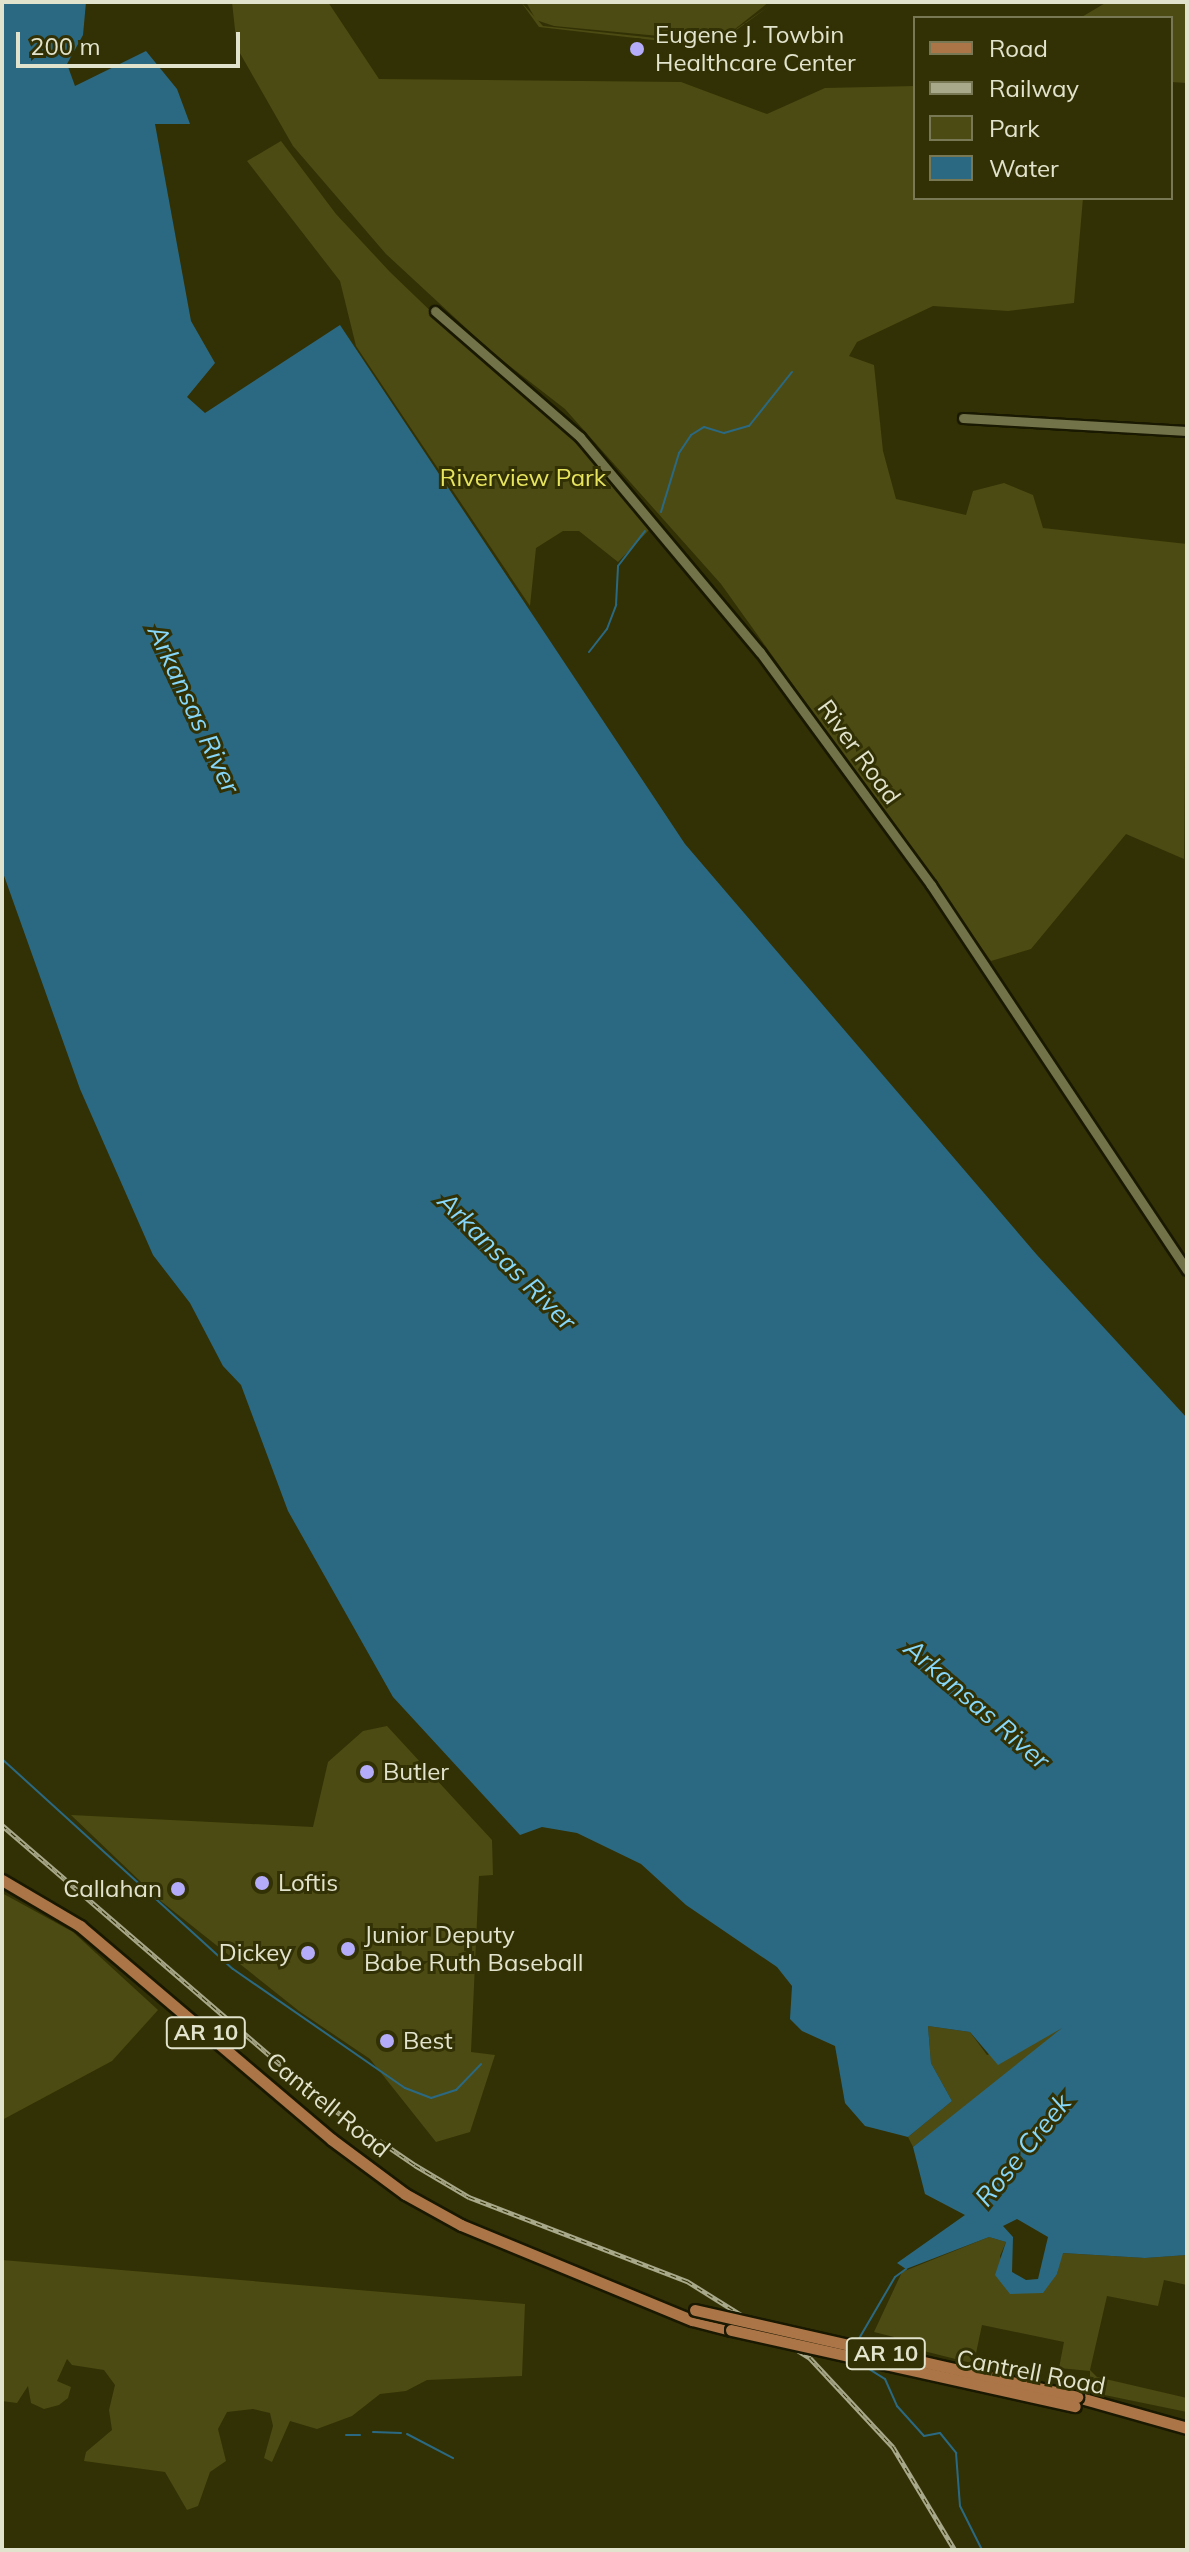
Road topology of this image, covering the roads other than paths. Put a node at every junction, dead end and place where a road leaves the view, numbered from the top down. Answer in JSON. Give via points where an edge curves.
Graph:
{"nodes":[{"id":1,"x":435,"y":311,"type":"dead end"},
{"id":2,"x":963,"y":418,"type":"dead end"},
{"id":3,"x":1187,"y":431,"type":"edge"},
{"id":4,"x":1187,"y":1270,"type":"edge"},
{"id":5,"x":2,"y":1880,"type":"edge"},
{"id":6,"x":1187,"y":2428,"type":"edge"}],
"edges":[{"from":1,"to":4,"type":"street","name":"River Road","via":[[580,437],[751,640],[931,885]]},
{"from":2,"to":3,"type":"street"},
{"from":5,"to":6,"type":"main road","name":"Cantrell Road","number":"AR 10","bridge":true,"via":[[80,1926],[331,2139],[405,2194],[461,2225],[661,2307]]}]}
